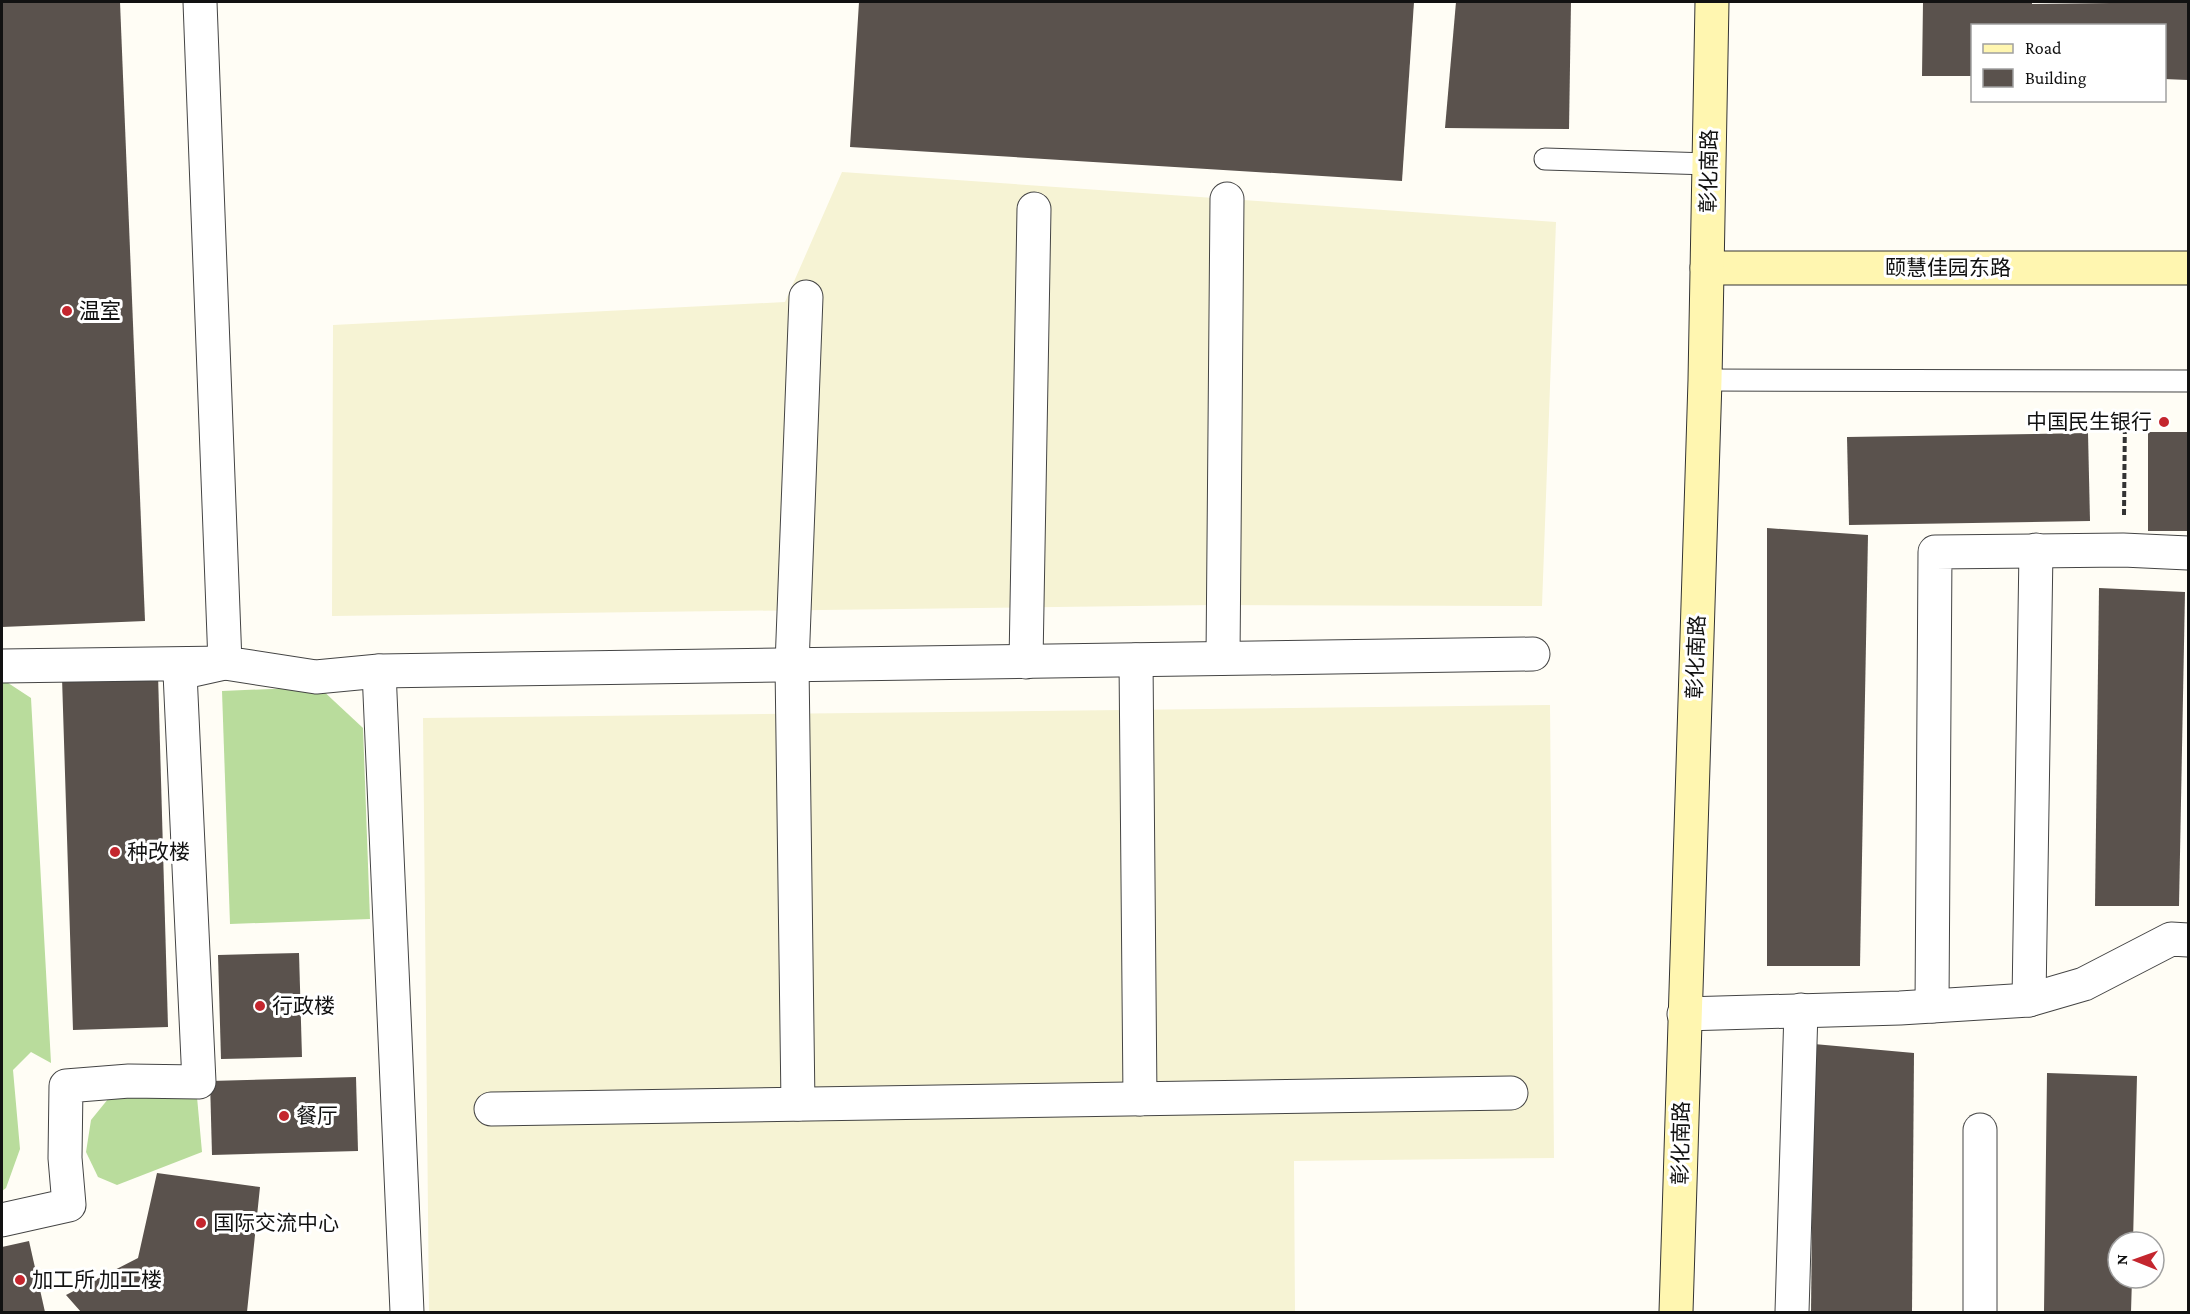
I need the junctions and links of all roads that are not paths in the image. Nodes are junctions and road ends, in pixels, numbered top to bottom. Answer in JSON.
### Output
{"nodes":[{"id":1,"x":200,"y":2,"type":"edge"},
{"id":2,"x":1712,"y":2,"type":"edge"},
{"id":3,"x":1545,"y":159,"type":"dead end"},
{"id":4,"x":1709,"y":164,"type":"junction"},
{"id":5,"x":1227,"y":199,"type":"dead end"},
{"id":6,"x":1034,"y":208,"type":"dead end"},
{"id":7,"x":1707,"y":268,"type":"junction"},
{"id":8,"x":2188,"y":268,"type":"edge"},
{"id":9,"x":806,"y":297,"type":"dead end"},
{"id":10,"x":1704,"y":380,"type":"junction"},
{"id":11,"x":2188,"y":381,"type":"edge"},
{"id":12,"x":2036,"y":550,"type":"junction"},
{"id":13,"x":2188,"y":553,"type":"edge"},
{"id":14,"x":1533,"y":654,"type":"dead end"},
{"id":15,"x":1223,"y":658,"type":"junction"},
{"id":16,"x":1137,"y":660,"type":"junction"},
{"id":17,"x":1026,"y":662,"type":"junction"},
{"id":18,"x":225,"y":663,"type":"junction"},
{"id":19,"x":792,"y":665,"type":"junction"},
{"id":20,"x":2,"y":666,"type":"edge"},
{"id":21,"x":379,"y":671,"type":"junction"},
{"id":22,"x":2188,"y":940,"type":"edge"},
{"id":23,"x":2029,"y":1000,"type":"junction"},
{"id":24,"x":1932,"y":1006,"type":"junction"},
{"id":25,"x":1801,"y":1010,"type":"junction"},
{"id":26,"x":1684,"y":1014,"type":"junction"},
{"id":27,"x":1511,"y":1093,"type":"dead end"},
{"id":28,"x":1140,"y":1099,"type":"junction"},
{"id":29,"x":798,"y":1104,"type":"junction"},
{"id":30,"x":491,"y":1109,"type":"dead end"},
{"id":31,"x":1980,"y":1131,"type":"dead end"},
{"id":32,"x":2,"y":1220,"type":"edge"},
{"id":33,"x":407,"y":1312,"type":"edge"},
{"id":34,"x":1676,"y":1312,"type":"edge"},
{"id":35,"x":1792,"y":1312,"type":"edge"},
{"id":36,"x":1980,"y":1312,"type":"edge"}],
"edges":[{"from":1,"to":18,"type":"street"},
{"from":2,"to":4,"type":"street","name":"彰化南路"},
{"from":3,"to":4,"type":"lane"},
{"from":4,"to":7,"type":"street","name":"彰化南路"},
{"from":5,"to":15,"type":"street"},
{"from":6,"to":17,"type":"street"},
{"from":7,"to":8,"type":"street","name":"颐慧佳园东路"},
{"from":7,"to":10,"type":"street","name":"彰化南路"},
{"from":9,"to":19,"type":"street"},
{"from":10,"to":11,"type":"lane"},
{"from":10,"to":26,"type":"street","name":"彰化南路"},
{"from":12,"to":13,"type":"street"},
{"from":12,"to":23,"type":"street"},
{"from":12,"to":24,"type":"street"},
{"from":14,"to":15,"type":"street"},
{"from":15,"to":16,"type":"street"},
{"from":16,"to":17,"type":"street"},
{"from":16,"to":28,"type":"street"},
{"from":17,"to":19,"type":"street"},
{"from":18,"to":20,"type":"street"},
{"from":18,"to":21,"type":"street"},
{"from":18,"to":32,"type":"street"},
{"from":19,"to":21,"type":"street"},
{"from":19,"to":29,"type":"street"},
{"from":21,"to":33,"type":"street"},
{"from":22,"to":23,"type":"street"},
{"from":23,"to":24,"type":"street"},
{"from":24,"to":25,"type":"street"},
{"from":25,"to":26,"type":"street"},
{"from":25,"to":35,"type":"street"},
{"from":26,"to":34,"type":"street","name":"彰化南路"},
{"from":27,"to":28,"type":"street"},
{"from":28,"to":29,"type":"street"},
{"from":29,"to":30,"type":"street"},
{"from":31,"to":36,"type":"street"}]}
